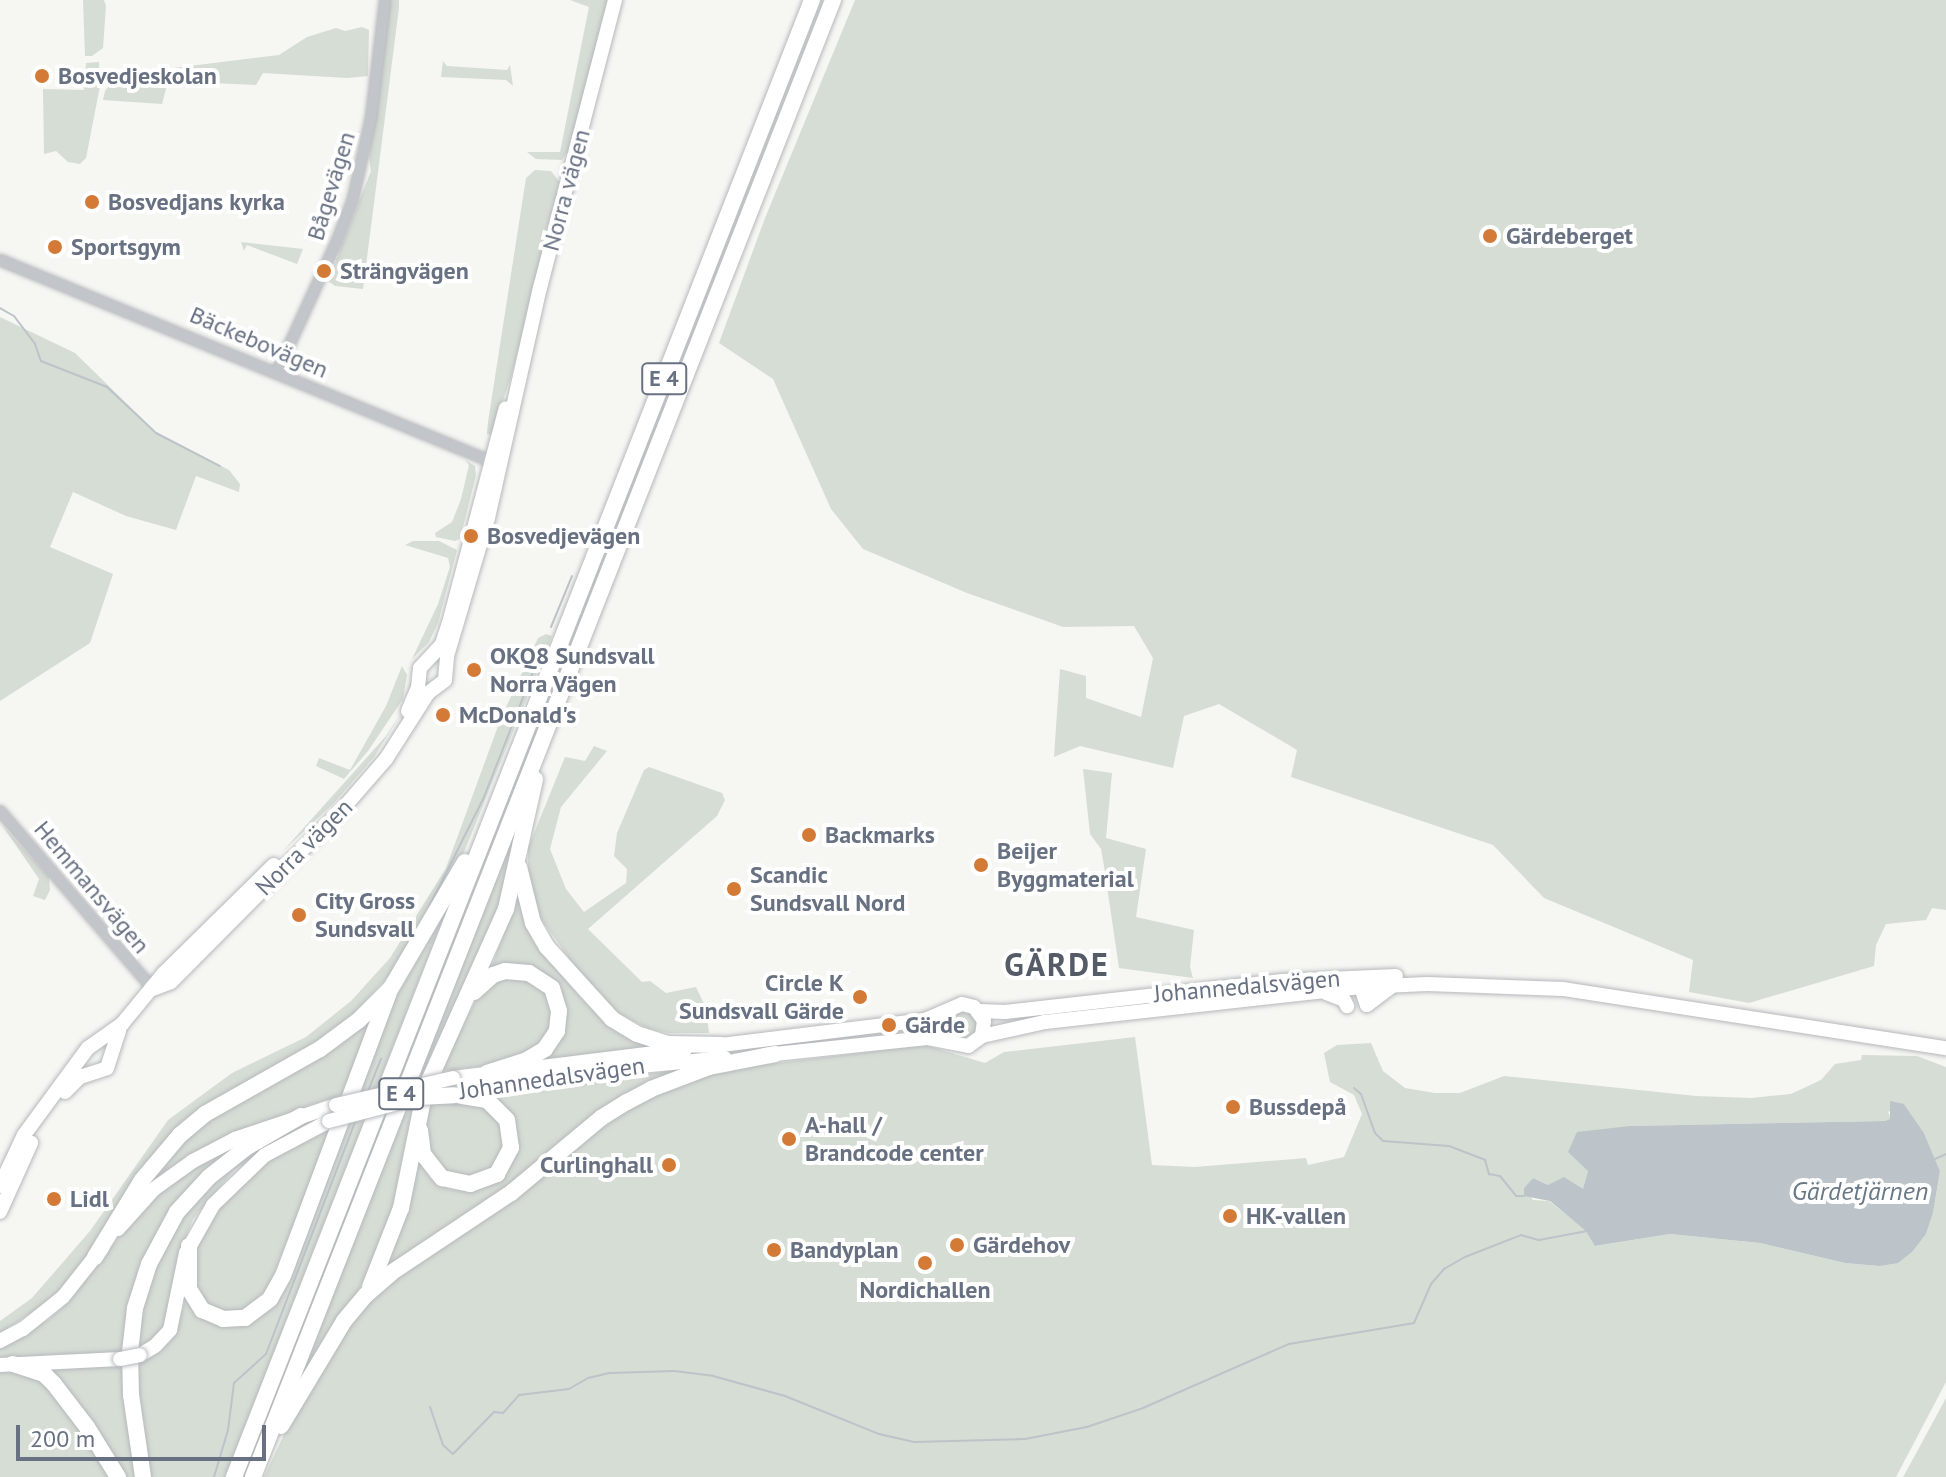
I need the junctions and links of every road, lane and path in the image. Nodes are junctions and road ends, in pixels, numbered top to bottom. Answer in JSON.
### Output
{"nodes":[{"id":1,"x":385,"y":0,"type":"edge"},
{"id":2,"x":615,"y":0,"type":"edge"},
{"id":3,"x":812,"y":0,"type":"edge"},
{"id":4,"x":833,"y":0,"type":"edge"},
{"id":5,"x":0,"y":260,"type":"edge"},
{"id":6,"x":277,"y":372,"type":"junction"},
{"id":7,"x":495,"y":463,"type":"junction"},
{"id":8,"x":430,"y":660,"type":"junction"},
{"id":9,"x":445,"y":667,"type":"junction"},
{"id":10,"x":419,"y":678,"type":"junction"},
{"id":11,"x":435,"y":687,"type":"junction"},
{"id":12,"x":552,"y":712,"type":"junction"},
{"id":13,"x":0,"y":811,"type":"edge"},
{"id":14,"x":483,"y":839,"type":"junction"},
{"id":15,"x":518,"y":857,"type":"junction"},
{"id":16,"x":1340,"y":977,"type":"junction"},
{"id":17,"x":1395,"y":985,"type":"junction"},
{"id":18,"x":1514,"y":986,"type":"junction"},
{"id":19,"x":1361,"y":987,"type":"junction"},
{"id":20,"x":391,"y":988,"type":"junction"},
{"id":21,"x":153,"y":989,"type":"junction"},
{"id":22,"x":1317,"y":992,"type":"junction"},
{"id":23,"x":463,"y":1005,"type":"junction"},
{"id":24,"x":1347,"y":1006,"type":"dead end"},
{"id":25,"x":979,"y":1011,"type":"junction"},
{"id":26,"x":947,"y":1012,"type":"junction"},
{"id":27,"x":122,"y":1024,"type":"junction"},
{"id":28,"x":982,"y":1036,"type":"junction"},
{"id":29,"x":948,"y":1040,"type":"junction"},
{"id":30,"x":722,"y":1045,"type":"junction"},
{"id":31,"x":90,"y":1048,"type":"junction"},
{"id":32,"x":1946,"y":1048,"type":"edge"},
{"id":33,"x":775,"y":1054,"type":"junction"},
{"id":34,"x":110,"y":1055,"type":"junction"},
{"id":35,"x":93,"y":1072,"type":"junction"},
{"id":36,"x":487,"y":1073,"type":"junction"},
{"id":37,"x":451,"y":1088,"type":"junction"},
{"id":38,"x":419,"y":1105,"type":"junction"},
{"id":39,"x":301,"y":1116,"type":"junction"},
{"id":40,"x":0,"y":1186,"type":"edge"},
{"id":41,"x":0,"y":1212,"type":"edge"},
{"id":42,"x":189,"y":1246,"type":"junction"},
{"id":43,"x":95,"y":1257,"type":"junction"},
{"id":44,"x":366,"y":1295,"type":"junction"},
{"id":45,"x":0,"y":1341,"type":"edge"},
{"id":46,"x":7,"y":1365,"type":"edge"},
{"id":47,"x":118,"y":1477,"type":"edge"},
{"id":48,"x":143,"y":1477,"type":"edge"},
{"id":49,"x":234,"y":1477,"type":"edge"},
{"id":50,"x":253,"y":1477,"type":"edge"}],
"edges":[{"from":1,"to":6,"type":"street","name":"Bågevägen"},
{"from":2,"to":7,"type":"main road","name":"Norra vägen"},
{"from":3,"to":14,"type":"highway","number":"E 4"},
{"from":4,"to":12,"type":"highway","number":"E 4"},
{"from":5,"to":6,"type":"street","name":"Bäckebovägen"},
{"from":6,"to":7,"type":"street","name":"Bäckebovägen"},
{"from":7,"to":8,"type":"main road","name":"Norra vägen"},
{"from":7,"to":9,"type":"main road","name":"Norra vägen"},
{"from":8,"to":9,"type":"main road"},
{"from":8,"to":10,"type":"main road"},
{"from":9,"to":11,"type":"main road"},
{"from":10,"to":11,"type":"main road"},
{"from":10,"to":21,"type":"main road","name":"Norra vägen"},
{"from":11,"to":21,"type":"main road","name":"Norra vägen"},
{"from":12,"to":15,"type":"highway","number":"E 4"},
{"from":12,"to":50,"type":"highway","number":"E 4"},
{"from":13,"to":21,"type":"street","name":"Hemmansvägen"},
{"from":14,"to":20,"type":"highway","number":"E 4"},
{"from":14,"to":49,"type":"highway","number":"E 4"},
{"from":15,"to":23,"type":"highway","number":"E 4"},
{"from":15,"to":30,"type":"highway","number":"E 4"},
{"from":16,"to":18,"type":"main road","name":"Johannedalsvägen"},
{"from":16,"to":19,"type":"main road"},
{"from":16,"to":25,"type":"main road","name":"Johannedalsvägen"},
{"from":17,"to":18,"type":"main road","name":"Johannedalsvägen"},
{"from":17,"to":19,"type":"main road","name":"Johannedalsvägen"},
{"from":17,"to":19,"type":"main road"},
{"from":18,"to":32,"type":"main road","name":"Johannedalsvägen"},
{"from":19,"to":22,"type":"main road","name":"Johannedalsvägen"},
{"from":20,"to":42,"type":"highway","number":"E 4"},
{"from":20,"to":43,"type":"highway"},
{"from":21,"to":27,"type":"main road","name":"Norra vägen"},
{"from":22,"to":24,"type":"main road"},
{"from":22,"to":28,"type":"main road","name":"Johannedalsvägen"},
{"from":23,"to":36,"type":"highway","number":"E 4"},
{"from":23,"to":38,"type":"highway","number":"E 4"},
{"from":25,"to":26,"type":"main road"},
{"from":25,"to":28,"type":"main road"},
{"from":26,"to":29,"type":"main road"},
{"from":26,"to":30,"type":"main road","name":"Johannedalsvägen"},
{"from":27,"to":31,"type":"main road","name":"Norra vägen"},
{"from":27,"to":34,"type":"main road","name":"Norra vägen"},
{"from":28,"to":29,"type":"main road"},
{"from":29,"to":33,"type":"main road","name":"Johannedalsvägen"},
{"from":30,"to":36,"type":"main road","name":"Johannedalsvägen"},
{"from":31,"to":34,"type":"main road"},
{"from":31,"to":35,"type":"main road"},
{"from":31,"to":40,"type":"main road","name":"Norra vägen"},
{"from":33,"to":37,"type":"main road","name":"Johannedalsvägen"},
{"from":33,"to":44,"type":"highway","number":"E 4"},
{"from":34,"to":35,"type":"main road"},
{"from":35,"to":41,"type":"main road"},
{"from":36,"to":37,"type":"main road","name":"Johannedalsvägen"},
{"from":37,"to":38,"type":"highway","number":"E 4","bridge":true},
{"from":37,"to":38,"type":"highway","number":"E 4"},
{"from":37,"to":39,"type":"main road","name":"Johannedalsvägen","bridge":true},
{"from":38,"to":42,"type":"main road","bridge":true},
{"from":38,"to":44,"type":"highway","number":"E 4"},
{"from":39,"to":43,"type":"main road","name":"Johannedalsvägen"},
{"from":39,"to":48,"type":"highway"},
{"from":42,"to":46,"type":"main road","bridge":true},
{"from":43,"to":45,"type":"main road","name":"Johannedalsvägen"},
{"from":44,"to":50,"type":"highway","number":"E 4"},
{"from":46,"to":47,"type":"highway"}]}
